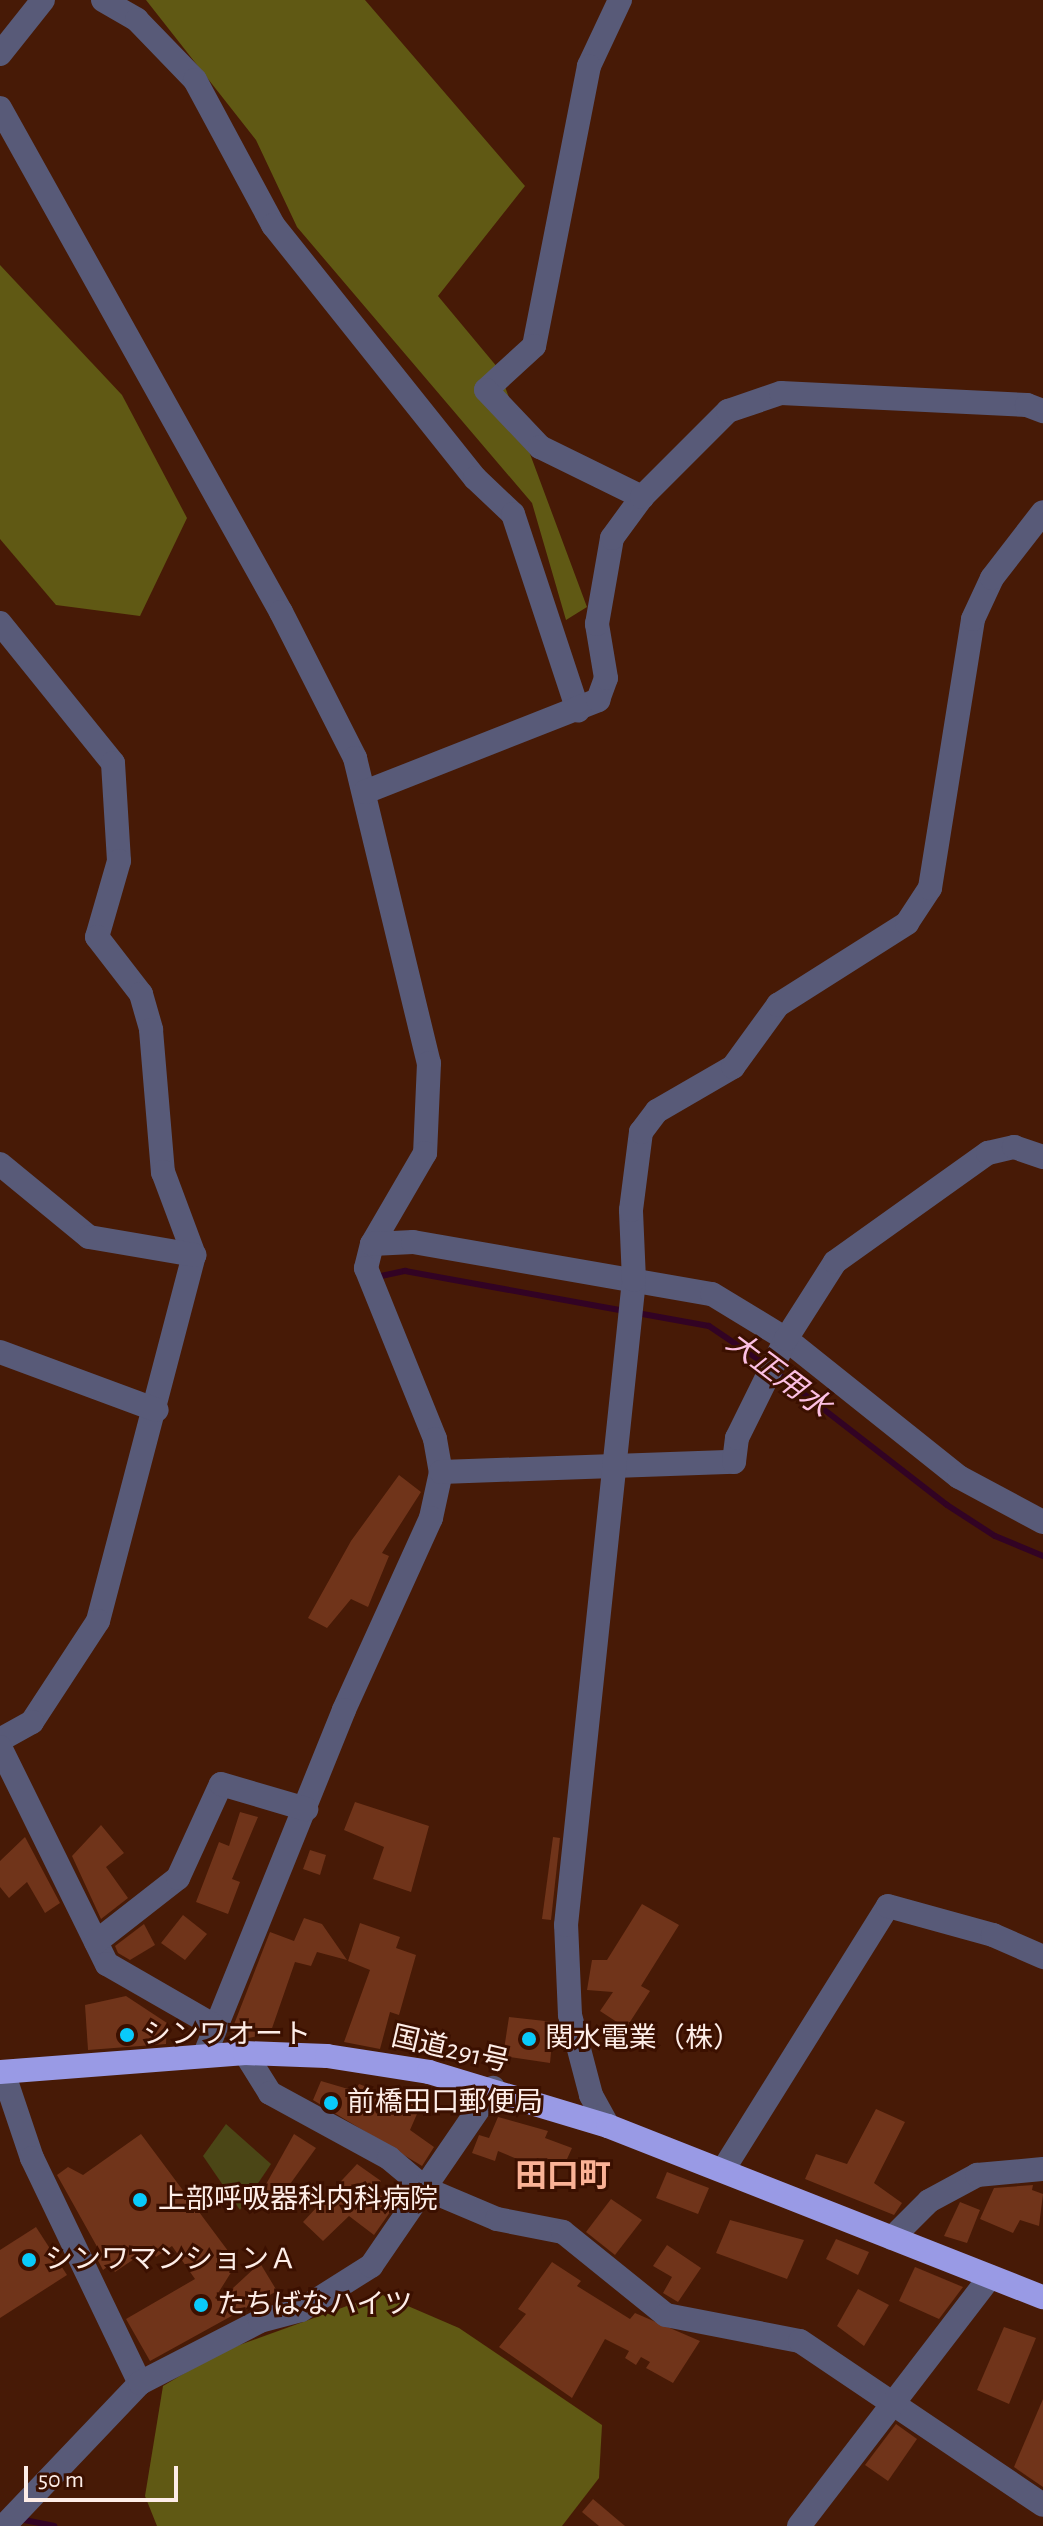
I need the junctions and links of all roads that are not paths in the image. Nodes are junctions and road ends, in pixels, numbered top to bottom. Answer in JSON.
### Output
{"nodes":[{"id":1,"x":43,"y":0,"type":"edge"},
{"id":2,"x":103,"y":0,"type":"edge"},
{"id":3,"x":620,"y":0,"type":"edge"},
{"id":4,"x":0,"y":54,"type":"edge"},
{"id":5,"x":0,"y":109,"type":"edge"},
{"id":6,"x":1043,"y":411,"type":"edge"},
{"id":7,"x":642,"y":497,"type":"junction"},
{"id":8,"x":1043,"y":512,"type":"edge"},
{"id":9,"x":0,"y":623,"type":"edge"},
{"id":10,"x":578,"y":711,"type":"junction"},
{"id":11,"x":365,"y":792,"type":"junction"},
{"id":12,"x":1043,"y":1157,"type":"edge"},
{"id":13,"x":0,"y":1164,"type":"edge"},
{"id":14,"x":372,"y":1244,"type":"junction"},
{"id":15,"x":194,"y":1255,"type":"junction"},
{"id":16,"x":632,"y":1286,"type":"junction"},
{"id":17,"x":0,"y":1352,"type":"edge"},
{"id":18,"x":777,"y":1357,"type":"junction"},
{"id":19,"x":157,"y":1410,"type":"junction"},
{"id":20,"x":611,"y":1465,"type":"junction"},
{"id":21,"x":441,"y":1472,"type":"junction"},
{"id":22,"x":1043,"y":1522,"type":"edge"},
{"id":23,"x":0,"y":1740,"type":"edge"},
{"id":24,"x":0,"y":1747,"type":"edge"},
{"id":25,"x":306,"y":1809,"type":"junction"},
{"id":26,"x":96,"y":1942,"type":"junction"},
{"id":27,"x":1043,"y":1957,"type":"edge"},
{"id":28,"x":215,"y":2026,"type":"junction"},
{"id":29,"x":245,"y":2053,"type":"junction"},
{"id":30,"x":205,"y":2054,"type":"junction"},
{"id":31,"x":1,"y":2074,"type":"edge"},
{"id":32,"x":493,"y":2088,"type":"junction"},
{"id":33,"x":608,"y":2126,"type":"junction"},
{"id":34,"x":1043,"y":2169,"type":"edge"},
{"id":35,"x":723,"y":2170,"type":"junction"},
{"id":36,"x":426,"y":2189,"type":"junction"},
{"id":37,"x":892,"y":2238,"type":"junction"},
{"id":38,"x":990,"y":2277,"type":"junction"},
{"id":39,"x":1043,"y":2297,"type":"edge"},
{"id":40,"x":140,"y":2383,"type":"junction"},
{"id":41,"x":891,"y":2406,"type":"junction"},
{"id":42,"x":1043,"y":2505,"type":"edge"},
{"id":43,"x":4,"y":2526,"type":"edge"},
{"id":44,"x":799,"y":2526,"type":"edge"}],
"edges":[{"from":1,"to":4,"type":"street"},
{"from":2,"to":10,"type":"street"},
{"from":3,"to":7,"type":"street"},
{"from":5,"to":11,"type":"street"},
{"from":6,"to":7,"type":"street"},
{"from":7,"to":10,"type":"street"},
{"from":8,"to":16,"type":"street"},
{"from":9,"to":15,"type":"street"},
{"from":10,"to":11,"type":"street"},
{"from":11,"to":14,"type":"street"},
{"from":12,"to":18,"type":"street"},
{"from":13,"to":15,"type":"street"},
{"from":14,"to":16,"type":"street"},
{"from":14,"to":21,"type":"street"},
{"from":15,"to":19,"type":"street"},
{"from":16,"to":18,"type":"street"},
{"from":16,"to":20,"type":"street"},
{"from":17,"to":19,"type":"street"},
{"from":18,"to":20,"type":"street"},
{"from":18,"to":22,"type":"street"},
{"from":19,"to":23,"type":"street"},
{"from":20,"to":21,"type":"street"},
{"from":20,"to":33,"type":"street"},
{"from":21,"to":25,"type":"street"},
{"from":24,"to":26,"type":"street"},
{"from":25,"to":26,"type":"street"},
{"from":25,"to":28,"type":"street"},
{"from":26,"to":28,"type":"street"},
{"from":27,"to":35,"type":"street"},
{"from":28,"to":30,"type":"street"},
{"from":29,"to":30,"type":"highway","name":"国道291号"},
{"from":29,"to":32,"type":"highway","name":"国道291号"},
{"from":29,"to":36,"type":"street"},
{"from":30,"to":31,"type":"highway","name":"国道291号"},
{"from":31,"to":40,"type":"street"},
{"from":32,"to":33,"type":"highway","name":"国道291号"},
{"from":32,"to":36,"type":"street"},
{"from":33,"to":35,"type":"highway","name":"国道291号"},
{"from":34,"to":37,"type":"street"},
{"from":35,"to":37,"type":"highway","name":"国道291号"},
{"from":36,"to":40,"type":"street"},
{"from":36,"to":41,"type":"street"},
{"from":37,"to":38,"type":"highway","name":"国道291号"},
{"from":38,"to":39,"type":"highway","name":"国道291号"},
{"from":38,"to":41,"type":"street"},
{"from":40,"to":43,"type":"street"},
{"from":41,"to":42,"type":"street"},
{"from":41,"to":44,"type":"street"}]}
